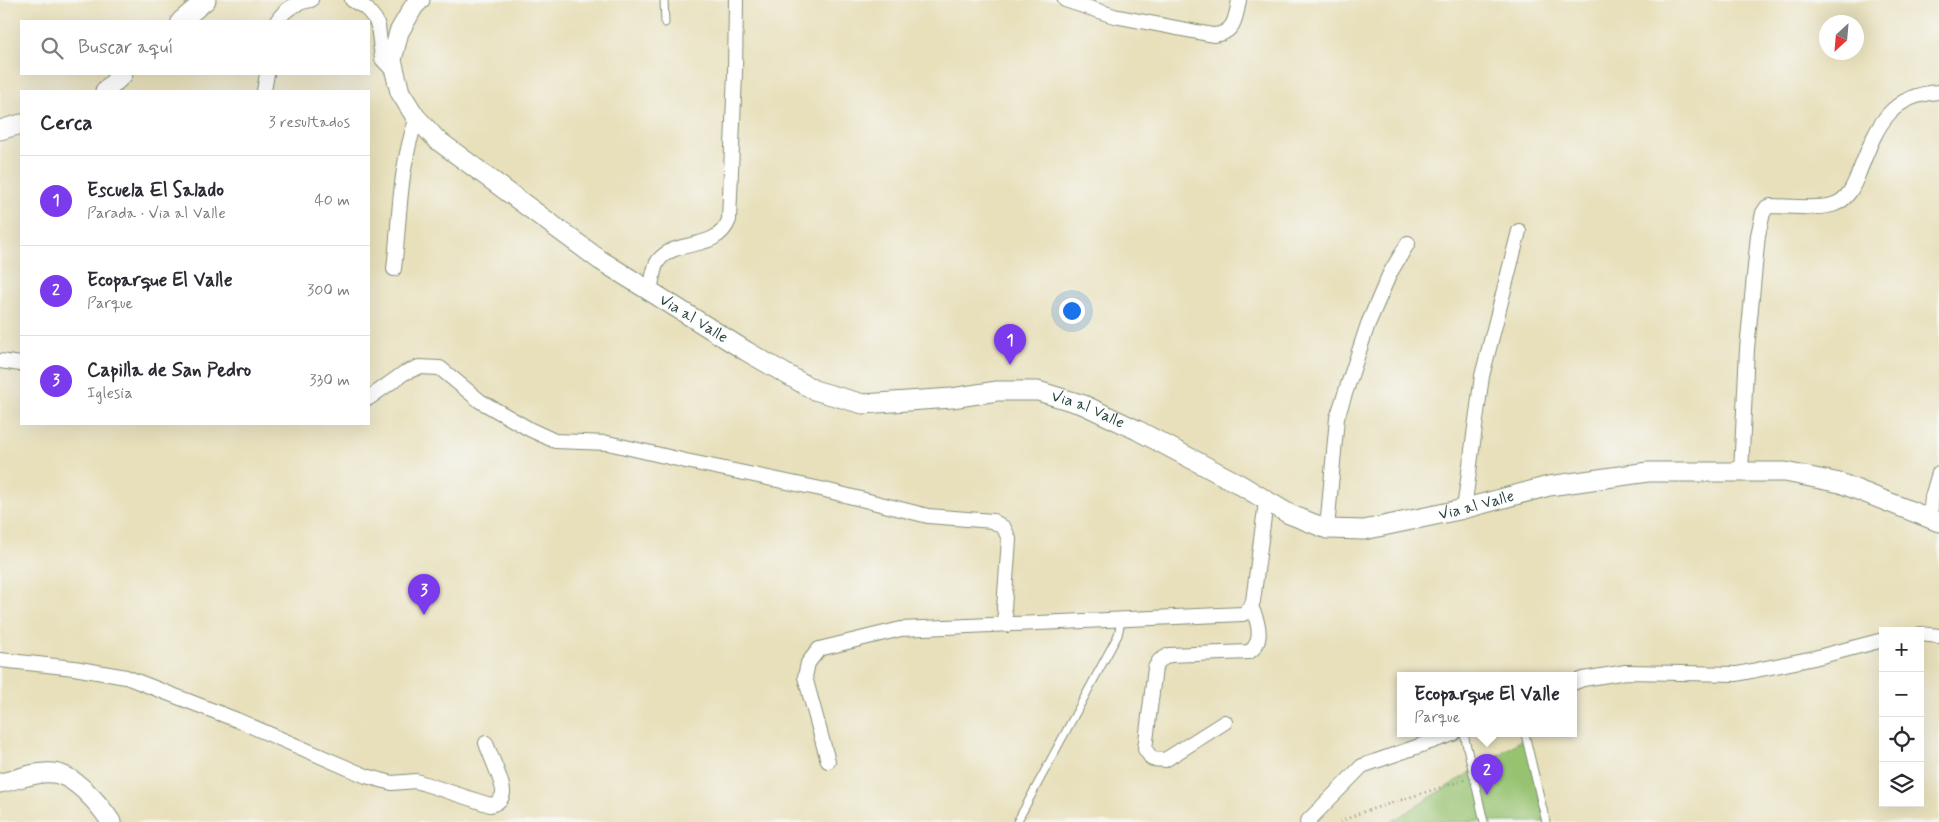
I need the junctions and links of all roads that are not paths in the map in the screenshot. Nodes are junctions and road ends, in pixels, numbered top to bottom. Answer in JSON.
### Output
{"nodes":[{"id":1,"x":206,"y":0,"type":"edge"},
{"id":2,"x":311,"y":0,"type":"edge"},
{"id":3,"x":352,"y":0,"type":"edge"},
{"id":4,"x":420,"y":0,"type":"edge"},
{"id":5,"x":664,"y":0,"type":"edge"},
{"id":6,"x":736,"y":0,"type":"edge"},
{"id":7,"x":1065,"y":0,"type":"edge"},
{"id":8,"x":1239,"y":0,"type":"edge"},
{"id":9,"x":182,"y":20,"type":"edge"},
{"id":10,"x":278,"y":20,"type":"edge"},
{"id":11,"x":665,"y":23,"type":"dead end"},
{"id":12,"x":395,"y":73,"type":"junction"},
{"id":13,"x":123,"y":75,"type":"edge"},
{"id":14,"x":267,"y":75,"type":"edge"},
{"id":15,"x":105,"y":90,"type":"edge"},
{"id":16,"x":264,"y":90,"type":"edge"},
{"id":17,"x":1939,"y":92,"type":"edge"},
{"id":18,"x":417,"y":118,"type":"junction"},
{"id":19,"x":20,"y":124,"type":"edge"},
{"id":20,"x":0,"y":130,"type":"edge"},
{"id":21,"x":1519,"y":231,"type":"dead end"},
{"id":22,"x":1408,"y":244,"type":"dead end"},
{"id":23,"x":394,"y":268,"type":"dead end"},
{"id":24,"x":650,"y":291,"type":"junction"},
{"id":25,"x":0,"y":361,"type":"edge"},
{"id":26,"x":20,"y":364,"type":"edge"},
{"id":27,"x":370,"y":397,"type":"edge"},
{"id":28,"x":1741,"y":472,"type":"junction"},
{"id":29,"x":1939,"y":473,"type":"edge"},
{"id":30,"x":1269,"y":503,"type":"junction"},
{"id":31,"x":1464,"y":509,"type":"junction"},
{"id":32,"x":1935,"y":520,"type":"edge"},
{"id":33,"x":1327,"y":529,"type":"junction"},
{"id":34,"x":1251,"y":607,"type":"junction"},
{"id":35,"x":1121,"y":621,"type":"junction"},
{"id":36,"x":1007,"y":625,"type":"junction"},
{"id":37,"x":1924,"y":634,"type":"edge"},
{"id":38,"x":1939,"y":636,"type":"edge"},
{"id":39,"x":1879,"y":641,"type":"edge"},
{"id":40,"x":0,"y":660,"type":"edge"},
{"id":41,"x":1577,"y":682,"type":"edge"},
{"id":42,"x":1225,"y":722,"type":"dead end"},
{"id":43,"x":1445,"y":737,"type":"edge"},
{"id":44,"x":1465,"y":737,"type":"edge"},
{"id":45,"x":1526,"y":737,"type":"edge"},
{"id":46,"x":486,"y":743,"type":"dead end"},
{"id":47,"x":828,"y":761,"type":"dead end"},
{"id":48,"x":0,"y":784,"type":"edge"},
{"id":49,"x":111,"y":822,"type":"edge"},
{"id":50,"x":1017,"y":822,"type":"edge"},
{"id":51,"x":1308,"y":822,"type":"edge"},
{"id":52,"x":1484,"y":822,"type":"edge"},
{"id":53,"x":1546,"y":822,"type":"edge"}],
"edges":[{"from":1,"to":9,"type":"main road"},
{"from":2,"to":10,"type":"street"},
{"from":3,"to":12,"type":"street"},
{"from":4,"to":12,"type":"main road","name":"Via al Valle"},
{"from":5,"to":11,"type":"lane"},
{"from":6,"to":24,"type":"street"},
{"from":7,"to":8,"type":"street"},
{"from":12,"to":18,"type":"main road","name":"Via al Valle"},
{"from":13,"to":15,"type":"main road"},
{"from":14,"to":16,"type":"street"},
{"from":17,"to":28,"type":"street"},
{"from":18,"to":23,"type":"street"},
{"from":18,"to":24,"type":"main road","name":"Via al Valle"},
{"from":19,"to":20,"type":"main road"},
{"from":21,"to":31,"type":"street"},
{"from":22,"to":33,"type":"street"},
{"from":24,"to":30,"type":"main road","name":"Via al Valle"},
{"from":25,"to":26,"type":"street"},
{"from":27,"to":36,"type":"street"},
{"from":28,"to":31,"type":"main road","name":"Via al Valle"},
{"from":28,"to":32,"type":"main road","name":"Via al Valle"},
{"from":29,"to":32,"type":"street"},
{"from":30,"to":33,"type":"main road","name":"Via al Valle"},
{"from":30,"to":34,"type":"street"},
{"from":31,"to":33,"type":"main road","name":"Via al Valle"},
{"from":34,"to":35,"type":"street"},
{"from":34,"to":42,"type":"street"},
{"from":35,"to":36,"type":"street"},
{"from":35,"to":50,"type":"lane"},
{"from":36,"to":47,"type":"street"},
{"from":37,"to":38,"type":"street"},
{"from":39,"to":41,"type":"street"},
{"from":40,"to":46,"type":"street"},
{"from":43,"to":51,"type":"street"},
{"from":44,"to":52,"type":"lane"},
{"from":45,"to":53,"type":"lane"},
{"from":48,"to":49,"type":"main road"}]}
